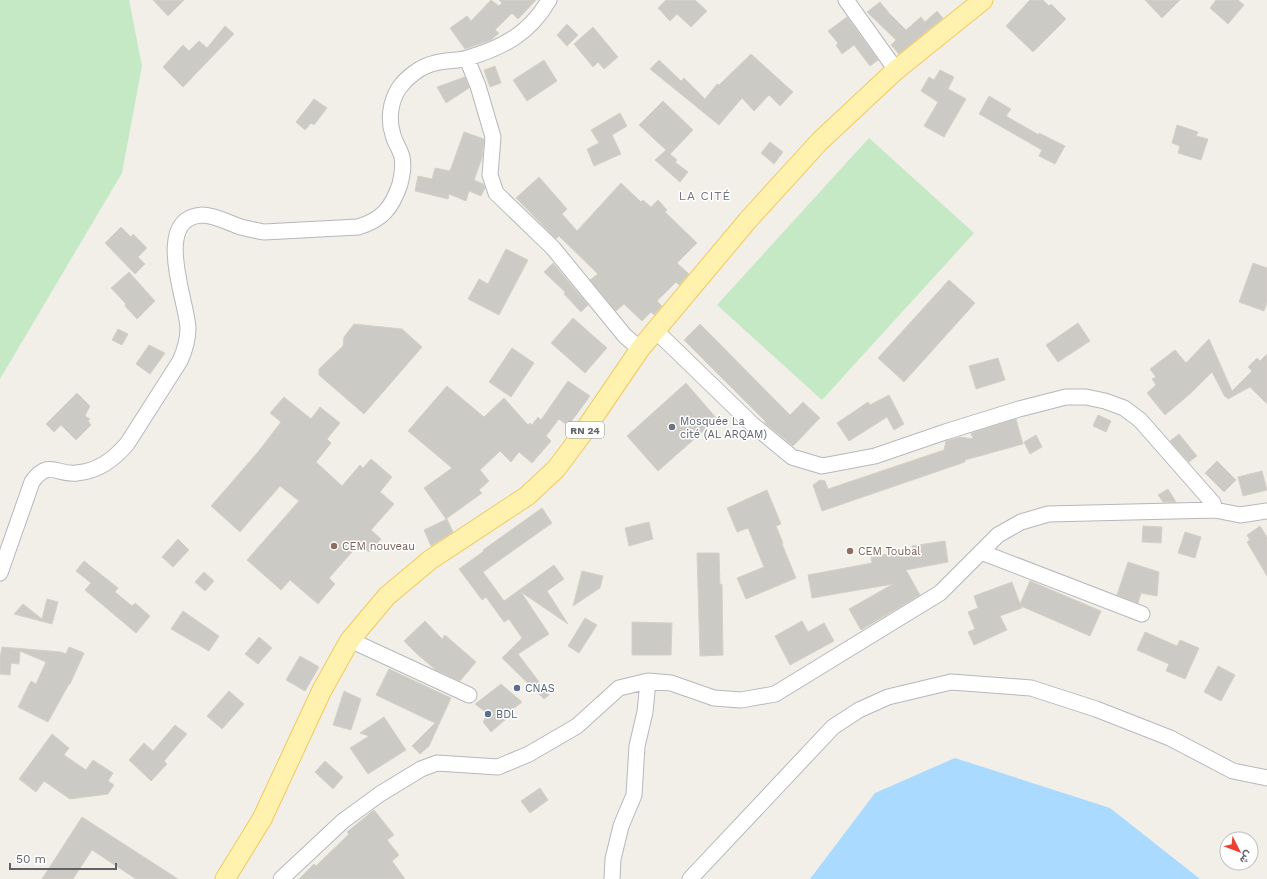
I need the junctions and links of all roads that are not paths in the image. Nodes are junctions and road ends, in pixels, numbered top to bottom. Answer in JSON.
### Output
{"nodes":[{"id":1,"x":549,"y":0,"type":"edge"},
{"id":2,"x":846,"y":0,"type":"edge"},
{"id":3,"x":983,"y":0,"type":"edge"},
{"id":4,"x":467,"y":58,"type":"junction"},
{"id":5,"x":896,"y":70,"type":"junction"},
{"id":6,"x":656,"y":331,"type":"junction"},
{"id":7,"x":640,"y":349,"type":"junction"},
{"id":8,"x":1215,"y":510,"type":"junction"},
{"id":9,"x":1267,"y":511,"type":"edge"},
{"id":10,"x":981,"y":552,"type":"junction"},
{"id":11,"x":0,"y":573,"type":"edge"},
{"id":12,"x":1142,"y":614,"type":"dead end"},
{"id":13,"x":350,"y":640,"type":"junction"},
{"id":14,"x":648,"y":681,"type":"junction"},
{"id":15,"x":469,"y":695,"type":"dead end"},
{"id":16,"x":1267,"y":778,"type":"edge"},
{"id":17,"x":225,"y":879,"type":"edge"},
{"id":18,"x":281,"y":879,"type":"edge"},
{"id":19,"x":612,"y":879,"type":"edge"},
{"id":20,"x":690,"y":879,"type":"edge"}],
"edges":[{"from":1,"to":4,"type":"street"},
{"from":2,"to":5,"type":"street"},
{"from":3,"to":5,"type":"main road","number":"RN 24"},
{"from":4,"to":7,"type":"street"},
{"from":4,"to":11,"type":"street"},
{"from":5,"to":6,"type":"main road","number":"RN 24"},
{"from":6,"to":7,"type":"main road","number":"RN 24"},
{"from":6,"to":8,"type":"street"},
{"from":7,"to":13,"type":"main road","number":"RN 24"},
{"from":8,"to":9,"type":"street"},
{"from":8,"to":10,"type":"street"},
{"from":10,"to":12,"type":"street"},
{"from":10,"to":14,"type":"street"},
{"from":13,"to":15,"type":"street"},
{"from":13,"to":17,"type":"main road","number":"RN 24"},
{"from":14,"to":18,"type":"street"},
{"from":14,"to":19,"type":"street"},
{"from":16,"to":20,"type":"street"}]}
